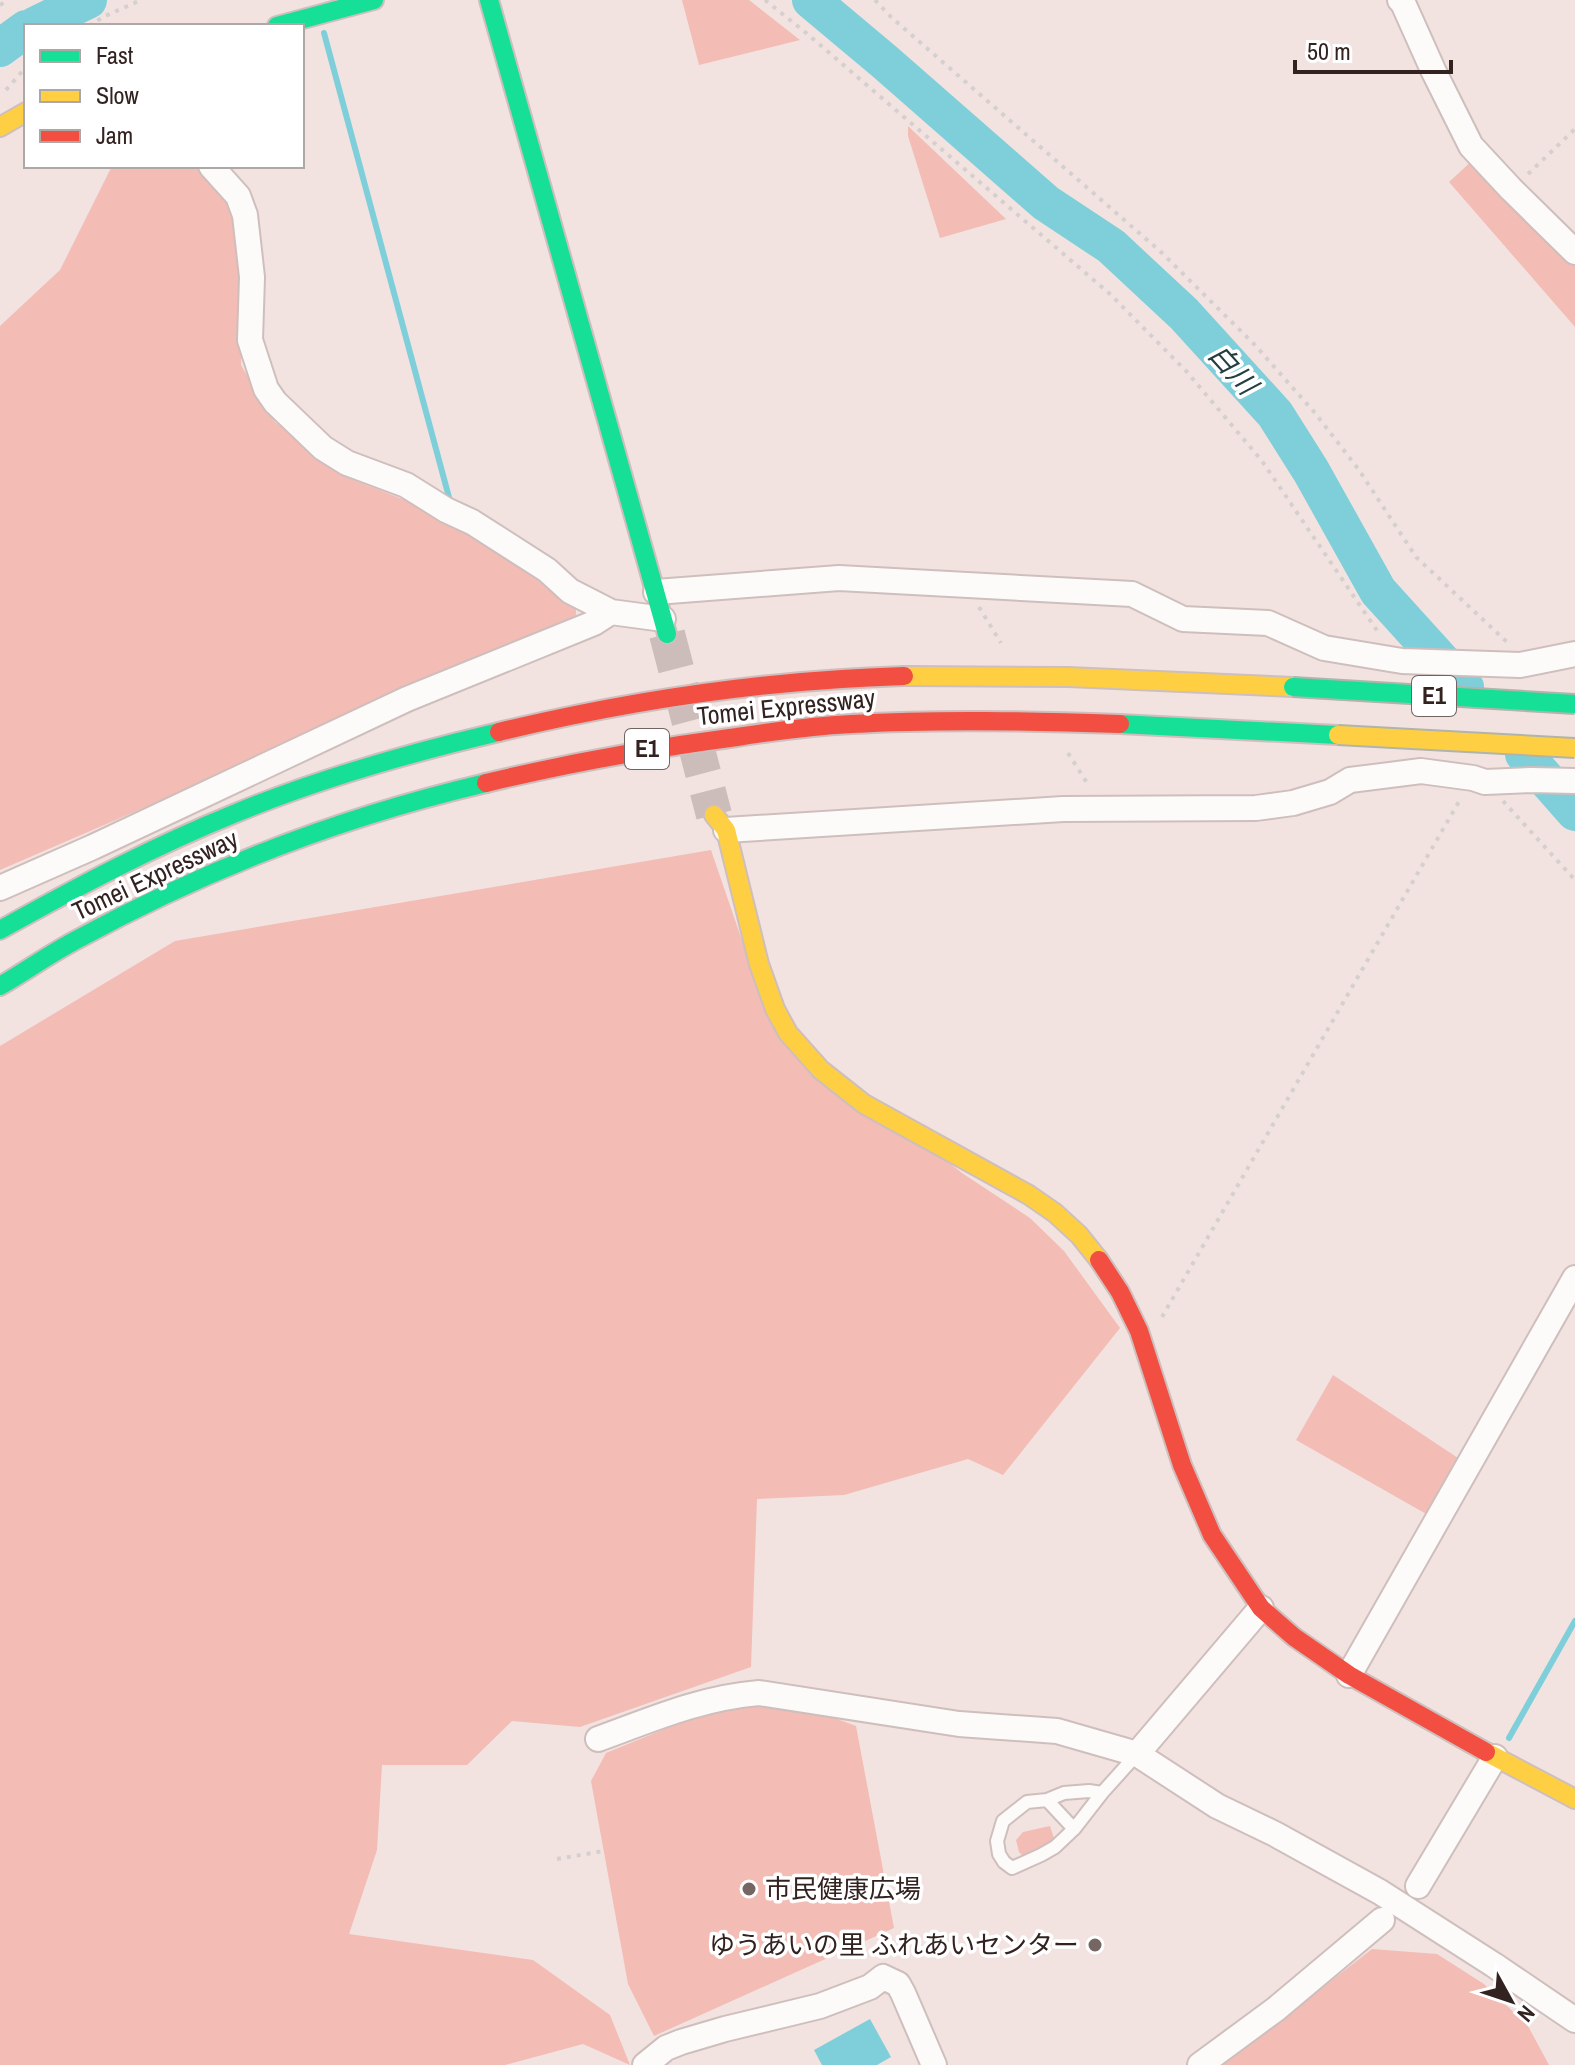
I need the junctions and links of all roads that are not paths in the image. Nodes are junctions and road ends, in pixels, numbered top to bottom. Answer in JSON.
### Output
{"nodes":[{"id":1,"x":374,"y":0,"type":"edge"},
{"id":2,"x":489,"y":0,"type":"edge"},
{"id":3,"x":1400,"y":0,"type":"edge"},
{"id":4,"x":284,"y":24,"type":"edge"},
{"id":5,"x":24,"y":113,"type":"edge"},
{"id":6,"x":0,"y":127,"type":"edge"},
{"id":7,"x":213,"y":168,"type":"edge"},
{"id":8,"x":1575,"y":252,"type":"edge"},
{"id":9,"x":656,"y":592,"type":"junction"},
{"id":10,"x":611,"y":612,"type":"junction"},
{"id":11,"x":665,"y":627,"type":"joint"},
{"id":12,"x":1575,"y":654,"type":"edge"},
{"id":13,"x":1520,"y":665,"type":"junction"},
{"id":14,"x":1575,"y":704,"type":"edge"},
{"id":15,"x":1575,"y":750,"type":"edge"},
{"id":16,"x":1575,"y":781,"type":"edge"},
{"id":17,"x":720,"y":822,"type":"joint"},
{"id":18,"x":0,"y":888,"type":"edge"},
{"id":19,"x":0,"y":930,"type":"edge"},
{"id":20,"x":0,"y":986,"type":"edge"},
{"id":21,"x":1575,"y":1278,"type":"edge"},
{"id":22,"x":1261,"y":1608,"type":"junction"},
{"id":23,"x":1349,"y":1675,"type":"junction"},
{"id":24,"x":598,"y":1739,"type":"dead end"},
{"id":25,"x":1137,"y":1754,"type":"junction"},
{"id":26,"x":1495,"y":1757,"type":"junction"},
{"id":27,"x":1102,"y":1793,"type":"junction"},
{"id":28,"x":1575,"y":1799,"type":"edge"},
{"id":29,"x":1047,"y":1800,"type":"junction"},
{"id":30,"x":1074,"y":1829,"type":"junction"},
{"id":31,"x":1418,"y":1886,"type":"dead end"},
{"id":32,"x":1382,"y":1920,"type":"dead end"},
{"id":33,"x":1575,"y":2020,"type":"edge"},
{"id":34,"x":645,"y":2065,"type":"edge"},
{"id":35,"x":934,"y":2065,"type":"edge"},
{"id":36,"x":1200,"y":2065,"type":"edge"}],
"edges":[{"from":1,"to":4,"type":"main road"},
{"from":2,"to":9,"type":"main road"},
{"from":3,"to":8,"type":"street"},
{"from":5,"to":6,"type":"main road"},
{"from":7,"to":10,"type":"street"},
{"from":9,"to":11,"type":"main road"},
{"from":9,"to":13,"type":"street"},
{"from":10,"to":11,"type":"street"},
{"from":10,"to":18,"type":"street"},
{"from":12,"to":13,"type":"street"},
{"from":13,"to":15,"type":"street"},
{"from":14,"to":19,"type":"main road","name":"Tomei Expressway","number":"E1","bridge":true},
{"from":15,"to":20,"type":"main road","name":"Tomei Expressway","number":"E1","bridge":true},
{"from":16,"to":17,"type":"street"},
{"from":17,"to":22,"type":"main road"},
{"from":21,"to":23,"type":"street"},
{"from":22,"to":23,"type":"main road"},
{"from":22,"to":25,"type":"street"},
{"from":23,"to":26,"type":"main road"},
{"from":24,"to":25,"type":"street"},
{"from":25,"to":27,"type":"lane"},
{"from":25,"to":33,"type":"street"},
{"from":26,"to":28,"type":"main road"},
{"from":26,"to":31,"type":"street"},
{"from":27,"to":29,"type":"lane"},
{"from":27,"to":30,"type":"lane"},
{"from":29,"to":30,"type":"lane"},
{"from":29,"to":30,"type":"lane"},
{"from":32,"to":36,"type":"street"},
{"from":34,"to":35,"type":"street"}]}
